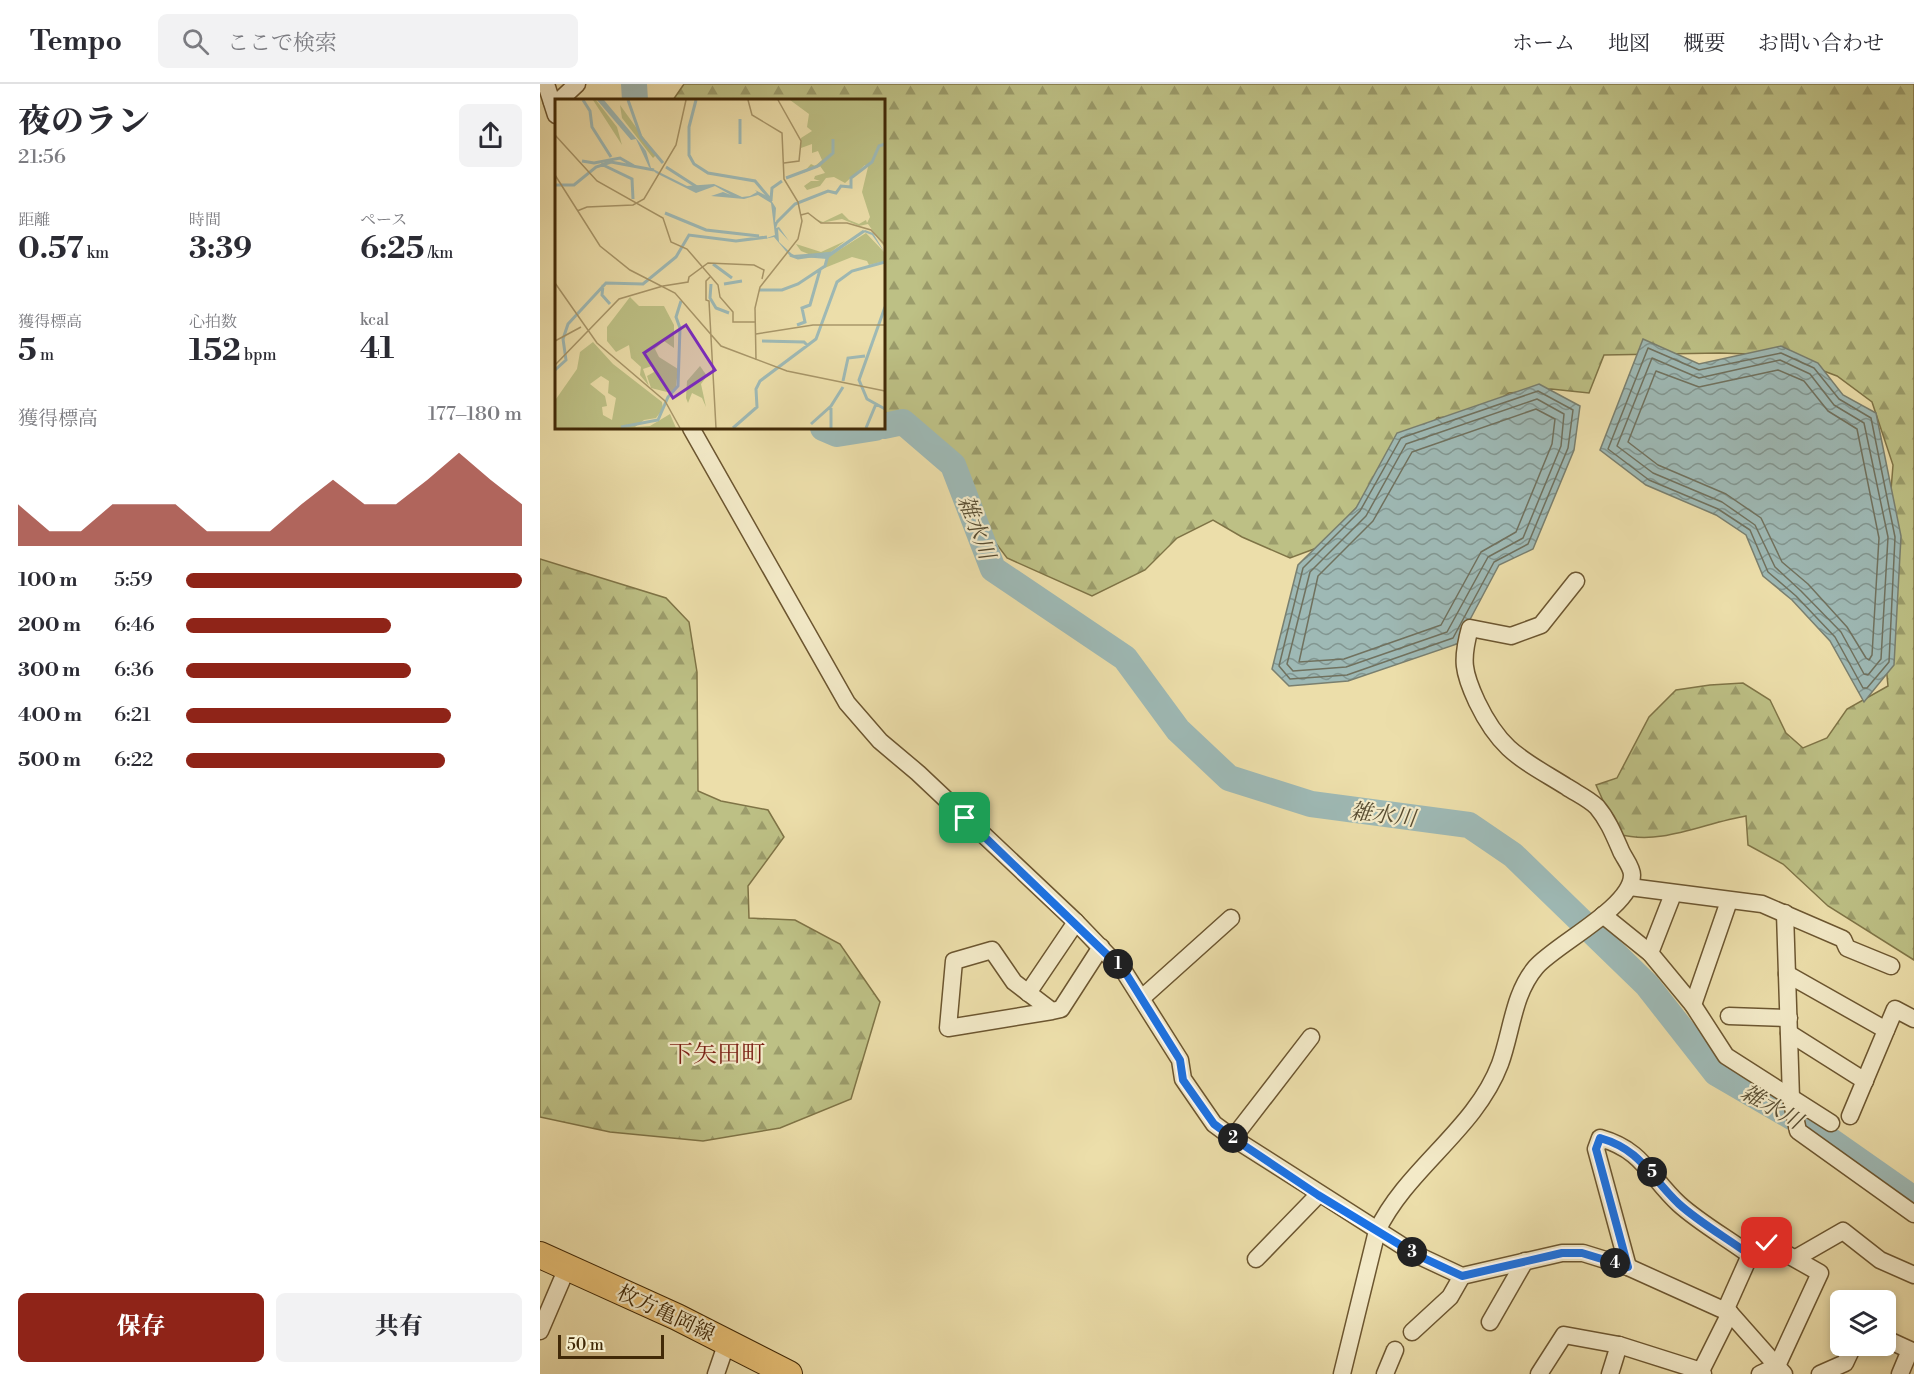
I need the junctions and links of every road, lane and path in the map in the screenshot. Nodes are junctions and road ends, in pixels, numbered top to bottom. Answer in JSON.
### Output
{"nodes":[{"id":1,"x":546,"y":84,"type":"edge"},
{"id":2,"x":577,"y":84,"type":"edge"},
{"id":3,"x":563,"y":99,"type":"edge"},
{"id":4,"x":554,"y":109,"type":"edge"},
{"id":5,"x":692,"y":429,"type":"edge"},
{"id":6,"x":1576,"y":581,"type":"dead end"},
{"id":7,"x":1630,"y":887,"type":"junction"},
{"id":8,"x":1673,"y":894,"type":"junction"},
{"id":9,"x":1729,"y":901,"type":"junction"},
{"id":10,"x":1785,"y":913,"type":"junction"},
{"id":11,"x":1603,"y":915,"type":"junction"},
{"id":12,"x":1232,"y":918,"type":"dead end"},
{"id":13,"x":1076,"y":922,"type":"junction"},
{"id":14,"x":1101,"y":947,"type":"junction"},
{"id":15,"x":1650,"y":953,"type":"junction"},
{"id":16,"x":1891,"y":966,"type":"dead end"},
{"id":17,"x":1787,"y":974,"type":"junction"},
{"id":18,"x":1028,"y":993,"type":"junction"},
{"id":19,"x":1143,"y":997,"type":"junction"},
{"id":20,"x":1693,"y":1005,"type":"junction"},
{"id":21,"x":1052,"y":1011,"type":"junction"},
{"id":22,"x":1729,"y":1016,"type":"dead end"},
{"id":23,"x":1914,"y":1019,"type":"edge"},
{"id":24,"x":1789,"y":1026,"type":"junction"},
{"id":25,"x":1886,"y":1030,"type":"junction"},
{"id":26,"x":1311,"y":1037,"type":"dead end"},
{"id":27,"x":1865,"y":1081,"type":"junction"},
{"id":28,"x":1791,"y":1098,"type":"junction"},
{"id":29,"x":1850,"y":1116,"type":"dead end"},
{"id":30,"x":1831,"y":1123,"type":"dead end"},
{"id":31,"x":1233,"y":1138,"type":"junction"},
{"id":32,"x":1318,"y":1195,"type":"junction"},
{"id":33,"x":1914,"y":1214,"type":"edge"},
{"id":34,"x":1377,"y":1231,"type":"junction"},
{"id":35,"x":540,"y":1255,"type":"edge"},
{"id":36,"x":1750,"y":1255,"type":"junction"},
{"id":37,"x":1796,"y":1258,"type":"junction"},
{"id":38,"x":1256,"y":1259,"type":"dead end"},
{"id":39,"x":1525,"y":1262,"type":"junction"},
{"id":40,"x":1628,"y":1267,"type":"junction"},
{"id":41,"x":567,"y":1268,"type":"junction"},
{"id":42,"x":1914,"y":1275,"type":"edge"},
{"id":43,"x":1462,"y":1276,"type":"junction"},
{"id":44,"x":1728,"y":1312,"type":"junction"},
{"id":45,"x":1490,"y":1322,"type":"dead end"},
{"id":46,"x":540,"y":1331,"type":"edge"},
{"id":47,"x":1412,"y":1332,"type":"dead end"},
{"id":48,"x":727,"y":1342,"type":"junction"},
{"id":49,"x":1896,"y":1344,"type":"edge"},
{"id":50,"x":1619,"y":1345,"type":"junction"},
{"id":51,"x":1395,"y":1350,"type":"dead end"},
{"id":52,"x":1848,"y":1356,"type":"edge"},
{"id":53,"x":1780,"y":1370,"type":"edge"},
{"id":54,"x":1702,"y":1373,"type":"edge"},
{"id":55,"x":716,"y":1374,"type":"edge"},
{"id":56,"x":789,"y":1374,"type":"edge"},
{"id":57,"x":1342,"y":1374,"type":"edge"},
{"id":58,"x":1385,"y":1374,"type":"edge"},
{"id":59,"x":1539,"y":1374,"type":"edge"},
{"id":60,"x":1610,"y":1374,"type":"edge"},
{"id":61,"x":1760,"y":1374,"type":"edge"},
{"id":62,"x":1820,"y":1374,"type":"edge"},
{"id":63,"x":1900,"y":1374,"type":"edge"}],
"edges":[{"from":1,"to":4,"type":"street"},
{"from":2,"to":3,"type":"street"},
{"from":5,"to":13,"type":"street"},
{"from":6,"to":7,"type":"street"},
{"from":7,"to":8,"type":"street"},
{"from":7,"to":11,"type":"street"},
{"from":8,"to":9,"type":"street"},
{"from":8,"to":15,"type":"street"},
{"from":9,"to":10,"type":"street"},
{"from":9,"to":20,"type":"street"},
{"from":10,"to":16,"type":"street"},
{"from":10,"to":17,"type":"street"},
{"from":11,"to":15,"type":"street"},
{"from":11,"to":34,"type":"street"},
{"from":12,"to":19,"type":"street"},
{"from":13,"to":14,"type":"street"},
{"from":13,"to":18,"type":"street"},
{"from":14,"to":19,"type":"street"},
{"from":14,"to":21,"type":"street"},
{"from":15,"to":20,"type":"street"},
{"from":17,"to":24,"type":"street"},
{"from":17,"to":25,"type":"street"},
{"from":18,"to":21,"type":"street"},
{"from":18,"to":21,"type":"street"},
{"from":19,"to":31,"type":"street"},
{"from":20,"to":28,"type":"street"},
{"from":22,"to":24,"type":"street"},
{"from":23,"to":25,"type":"street"},
{"from":24,"to":27,"type":"street"},
{"from":24,"to":28,"type":"street"},
{"from":25,"to":27,"type":"street"},
{"from":26,"to":31,"type":"street"},
{"from":27,"to":29,"type":"street"},
{"from":28,"to":30,"type":"street"},
{"from":28,"to":33,"type":"street"},
{"from":31,"to":32,"type":"street"},
{"from":32,"to":34,"type":"street"},
{"from":32,"to":38,"type":"street"},
{"from":34,"to":43,"type":"street"},
{"from":34,"to":57,"type":"street"},
{"from":35,"to":41,"type":"main road","name":"枚方亀岡線"},
{"from":36,"to":37,"type":"street"},
{"from":36,"to":40,"type":"street"},
{"from":36,"to":44,"type":"street"},
{"from":37,"to":42,"type":"street"},
{"from":37,"to":53,"type":"street"},
{"from":39,"to":40,"type":"street"},
{"from":39,"to":43,"type":"street"},
{"from":39,"to":45,"type":"street"},
{"from":40,"to":44,"type":"street"},
{"from":41,"to":46,"type":"street"},
{"from":41,"to":48,"type":"main road","name":"枚方亀岡線"},
{"from":43,"to":47,"type":"street"},
{"from":44,"to":53,"type":"street"},
{"from":44,"to":54,"type":"street"},
{"from":48,"to":55,"type":"street"},
{"from":48,"to":56,"type":"main road","name":"枚方亀岡線"},
{"from":49,"to":63,"type":"street"},
{"from":50,"to":54,"type":"street"},
{"from":50,"to":59,"type":"street"},
{"from":50,"to":60,"type":"street"},
{"from":51,"to":58,"type":"street"},
{"from":52,"to":62,"type":"street"},
{"from":53,"to":61,"type":"street"}]}
